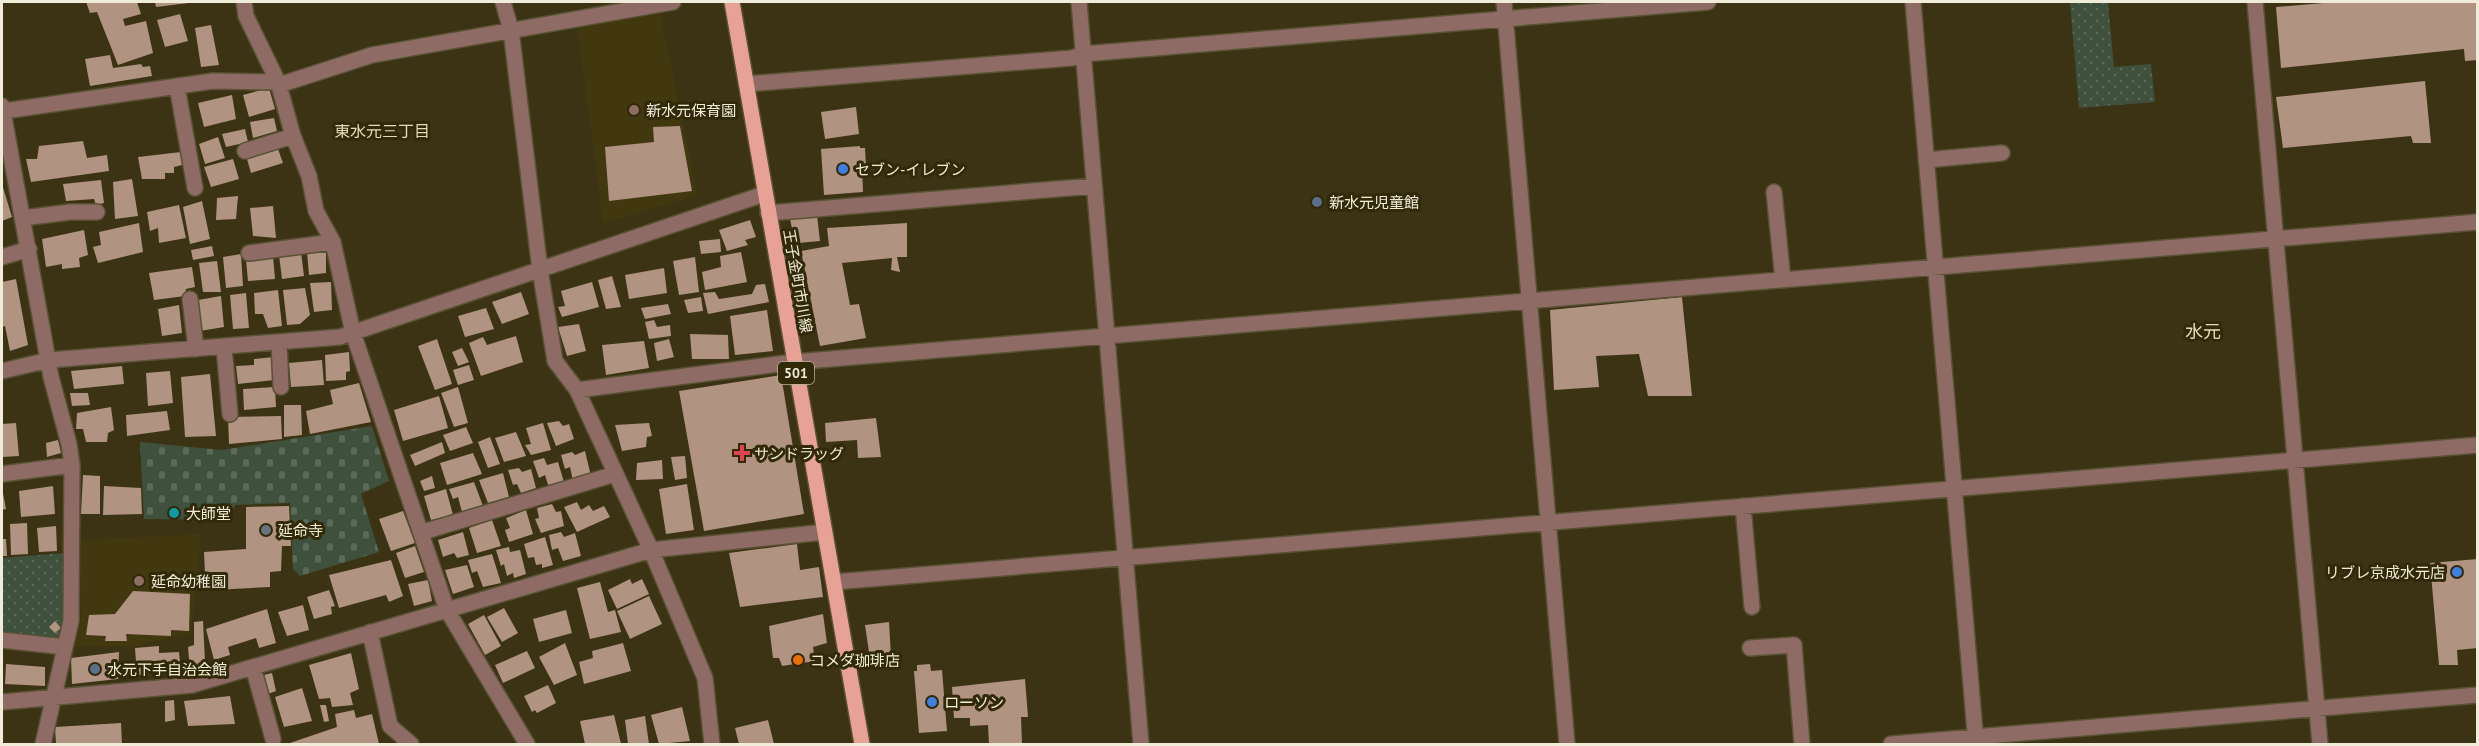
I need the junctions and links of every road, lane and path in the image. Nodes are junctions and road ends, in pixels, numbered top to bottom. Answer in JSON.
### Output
{"nodes":[{"id":1,"x":244,"y":2,"type":"edge"},
{"id":2,"x":503,"y":2,"type":"edge"},
{"id":3,"x":673,"y":2,"type":"edge"},
{"id":4,"x":732,"y":2,"type":"edge"},
{"id":5,"x":1079,"y":2,"type":"edge"},
{"id":6,"x":1504,"y":2,"type":"edge"},
{"id":7,"x":1708,"y":2,"type":"edge"},
{"id":8,"x":1913,"y":2,"type":"edge"},
{"id":9,"x":2255,"y":2,"type":"edge"},
{"id":10,"x":1505,"y":18,"type":"junction"},
{"id":11,"x":511,"y":30,"type":"junction"},
{"id":12,"x":1083,"y":54,"type":"junction"},
{"id":13,"x":278,"y":84,"type":"junction"},
{"id":14,"x":746,"y":84,"type":"junction"},
{"id":15,"x":177,"y":86,"type":"junction"},
{"id":16,"x":3,"y":109,"type":"edge"},
{"id":17,"x":293,"y":136,"type":"junction"},
{"id":18,"x":245,"y":151,"type":"dead end"},
{"id":19,"x":2002,"y":153,"type":"dead end"},
{"id":20,"x":1926,"y":159,"type":"junction"},
{"id":21,"x":1093,"y":186,"type":"junction"},
{"id":22,"x":195,"y":188,"type":"dead end"},
{"id":23,"x":1774,"y":192,"type":"dead end"},
{"id":24,"x":764,"y":194,"type":"junction"},
{"id":25,"x":97,"y":212,"type":"dead end"},
{"id":26,"x":768,"y":213,"type":"junction"},
{"id":27,"x":24,"y":218,"type":"junction"},
{"id":28,"x":2478,"y":222,"type":"edge"},
{"id":29,"x":2275,"y":238,"type":"junction"},
{"id":30,"x":333,"y":242,"type":"junction"},
{"id":31,"x":29,"y":249,"type":"junction"},
{"id":32,"x":249,"y":253,"type":"dead end"},
{"id":33,"x":2,"y":257,"type":"edge"},
{"id":34,"x":1936,"y":266,"type":"junction"},
{"id":35,"x":540,"y":270,"type":"junction"},
{"id":36,"x":1783,"y":280,"type":"junction"},
{"id":37,"x":190,"y":299,"type":"dead end"},
{"id":38,"x":1530,"y":302,"type":"junction"},
{"id":39,"x":353,"y":333,"type":"junction"},
{"id":40,"x":1107,"y":336,"type":"junction"},
{"id":41,"x":279,"y":342,"type":"junction"},
{"id":42,"x":224,"y":347,"type":"junction"},
{"id":43,"x":196,"y":348,"type":"junction"},
{"id":44,"x":49,"y":360,"type":"junction"},
{"id":45,"x":794,"y":362,"type":"junction"},
{"id":46,"x":2,"y":371,"type":"edge"},
{"id":47,"x":281,"y":387,"type":"dead end"},
{"id":48,"x":577,"y":390,"type":"junction"},
{"id":49,"x":230,"y":414,"type":"dead end"},
{"id":50,"x":2478,"y":445,"type":"edge"},
{"id":51,"x":2294,"y":460,"type":"junction"},
{"id":52,"x":72,"y":465,"type":"junction"},
{"id":53,"x":2,"y":474,"type":"edge"},
{"id":54,"x":615,"y":474,"type":"junction"},
{"id":55,"x":1956,"y":489,"type":"junction"},
{"id":56,"x":1743,"y":506,"type":"junction"},
{"id":57,"x":1548,"y":522,"type":"junction"},
{"id":58,"x":423,"y":532,"type":"junction"},
{"id":59,"x":825,"y":532,"type":"junction"},
{"id":60,"x":651,"y":550,"type":"junction"},
{"id":61,"x":1125,"y":558,"type":"junction"},
{"id":62,"x":834,"y":582,"type":"junction"},
{"id":63,"x":1752,"y":607,"type":"dead end"},
{"id":64,"x":447,"y":610,"type":"junction"},
{"id":65,"x":370,"y":632,"type":"junction"},
{"id":66,"x":2,"y":640,"type":"edge"},
{"id":67,"x":65,"y":647,"type":"junction"},
{"id":68,"x":1750,"y":648,"type":"dead end"},
{"id":69,"x":254,"y":667,"type":"junction"},
{"id":70,"x":2478,"y":695,"type":"edge"},
{"id":71,"x":54,"y":697,"type":"junction"},
{"id":72,"x":2,"y":702,"type":"edge"},
{"id":73,"x":2317,"y":708,"type":"junction"},
{"id":74,"x":273,"y":739,"type":"dead end"},
{"id":75,"x":1976,"y":741,"type":"edge"},
{"id":76,"x":43,"y":744,"type":"edge"},
{"id":77,"x":411,"y":744,"type":"edge"},
{"id":78,"x":527,"y":744,"type":"edge"},
{"id":79,"x":712,"y":744,"type":"edge"},
{"id":80,"x":862,"y":744,"type":"edge"},
{"id":81,"x":1141,"y":744,"type":"edge"},
{"id":82,"x":1567,"y":744,"type":"edge"},
{"id":83,"x":1802,"y":744,"type":"edge"},
{"id":84,"x":1891,"y":744,"type":"edge"},
{"id":85,"x":2320,"y":744,"type":"edge"}],
"edges":[{"from":1,"to":13,"type":"street"},
{"from":2,"to":11,"type":"street"},
{"from":3,"to":11,"type":"street"},
{"from":4,"to":14,"type":"main road","name":"王子金町市川線","number":"501"},
{"from":5,"to":12,"type":"street"},
{"from":6,"to":10,"type":"street"},
{"from":7,"to":10,"type":"street"},
{"from":8,"to":20,"type":"street"},
{"from":9,"to":29,"type":"street"},
{"from":10,"to":12,"type":"street"},
{"from":10,"to":38,"type":"street"},
{"from":11,"to":13,"type":"street"},
{"from":11,"to":35,"type":"street"},
{"from":12,"to":14,"type":"street"},
{"from":12,"to":21,"type":"street"},
{"from":13,"to":15,"type":"street"},
{"from":13,"to":17,"type":"street"},
{"from":14,"to":24,"type":"main road","name":"王子金町市川線","number":"501"},
{"from":15,"to":16,"type":"street"},
{"from":15,"to":22,"type":"street"},
{"from":16,"to":27,"type":"street"},
{"from":17,"to":18,"type":"street"},
{"from":17,"to":30,"type":"street"},
{"from":19,"to":20,"type":"street"},
{"from":20,"to":34,"type":"street"},
{"from":21,"to":26,"type":"street"},
{"from":21,"to":40,"type":"street"},
{"from":23,"to":36,"type":"street"},
{"from":24,"to":26,"type":"main road","name":"王子金町市川線","number":"501"},
{"from":24,"to":35,"type":"street"},
{"from":25,"to":27,"type":"street"},
{"from":26,"to":45,"type":"main road","name":"王子金町市川線","number":"501"},
{"from":27,"to":31,"type":"street"},
{"from":28,"to":29,"type":"street"},
{"from":29,"to":34,"type":"street"},
{"from":29,"to":51,"type":"street"},
{"from":30,"to":32,"type":"street"},
{"from":30,"to":39,"type":"street"},
{"from":31,"to":33,"type":"street"},
{"from":31,"to":44,"type":"street"},
{"from":34,"to":36,"type":"street"},
{"from":34,"to":55,"type":"street"},
{"from":35,"to":39,"type":"street"},
{"from":35,"to":48,"type":"street"},
{"from":36,"to":38,"type":"street"},
{"from":37,"to":43,"type":"street"},
{"from":38,"to":40,"type":"street"},
{"from":38,"to":57,"type":"street"},
{"from":39,"to":41,"type":"street"},
{"from":39,"to":58,"type":"street"},
{"from":40,"to":45,"type":"street"},
{"from":40,"to":61,"type":"street"},
{"from":41,"to":42,"type":"street"},
{"from":41,"to":47,"type":"street"},
{"from":42,"to":43,"type":"street"},
{"from":42,"to":49,"type":"street"},
{"from":43,"to":44,"type":"street"},
{"from":44,"to":46,"type":"street"},
{"from":44,"to":52,"type":"street"},
{"from":45,"to":48,"type":"street"},
{"from":45,"to":59,"type":"main road","name":"王子金町市川線","number":"501"},
{"from":48,"to":54,"type":"street"},
{"from":50,"to":51,"type":"street"},
{"from":51,"to":55,"type":"street"},
{"from":51,"to":73,"type":"street"},
{"from":52,"to":53,"type":"street"},
{"from":52,"to":67,"type":"street"},
{"from":54,"to":58,"type":"street"},
{"from":54,"to":60,"type":"street"},
{"from":55,"to":56,"type":"street"},
{"from":55,"to":75,"type":"street"},
{"from":56,"to":57,"type":"street"},
{"from":56,"to":63,"type":"street"},
{"from":57,"to":61,"type":"street"},
{"from":57,"to":82,"type":"street"},
{"from":58,"to":64,"type":"street"},
{"from":59,"to":60,"type":"street"},
{"from":59,"to":62,"type":"main road","name":"王子金町市川線","number":"501"},
{"from":60,"to":64,"type":"street"},
{"from":60,"to":79,"type":"street"},
{"from":61,"to":62,"type":"street"},
{"from":61,"to":81,"type":"street"},
{"from":62,"to":80,"type":"main road","name":"王子金町市川線","number":"501"},
{"from":64,"to":65,"type":"street"},
{"from":64,"to":78,"type":"street"},
{"from":65,"to":69,"type":"street"},
{"from":65,"to":77,"type":"street"},
{"from":66,"to":67,"type":"street"},
{"from":67,"to":71,"type":"street"},
{"from":68,"to":83,"type":"street"},
{"from":69,"to":71,"type":"street"},
{"from":69,"to":74,"type":"street"},
{"from":70,"to":73,"type":"street"},
{"from":71,"to":72,"type":"street"},
{"from":71,"to":76,"type":"street"},
{"from":73,"to":75,"type":"street"},
{"from":73,"to":85,"type":"street"},
{"from":75,"to":84,"type":"street"}]}
